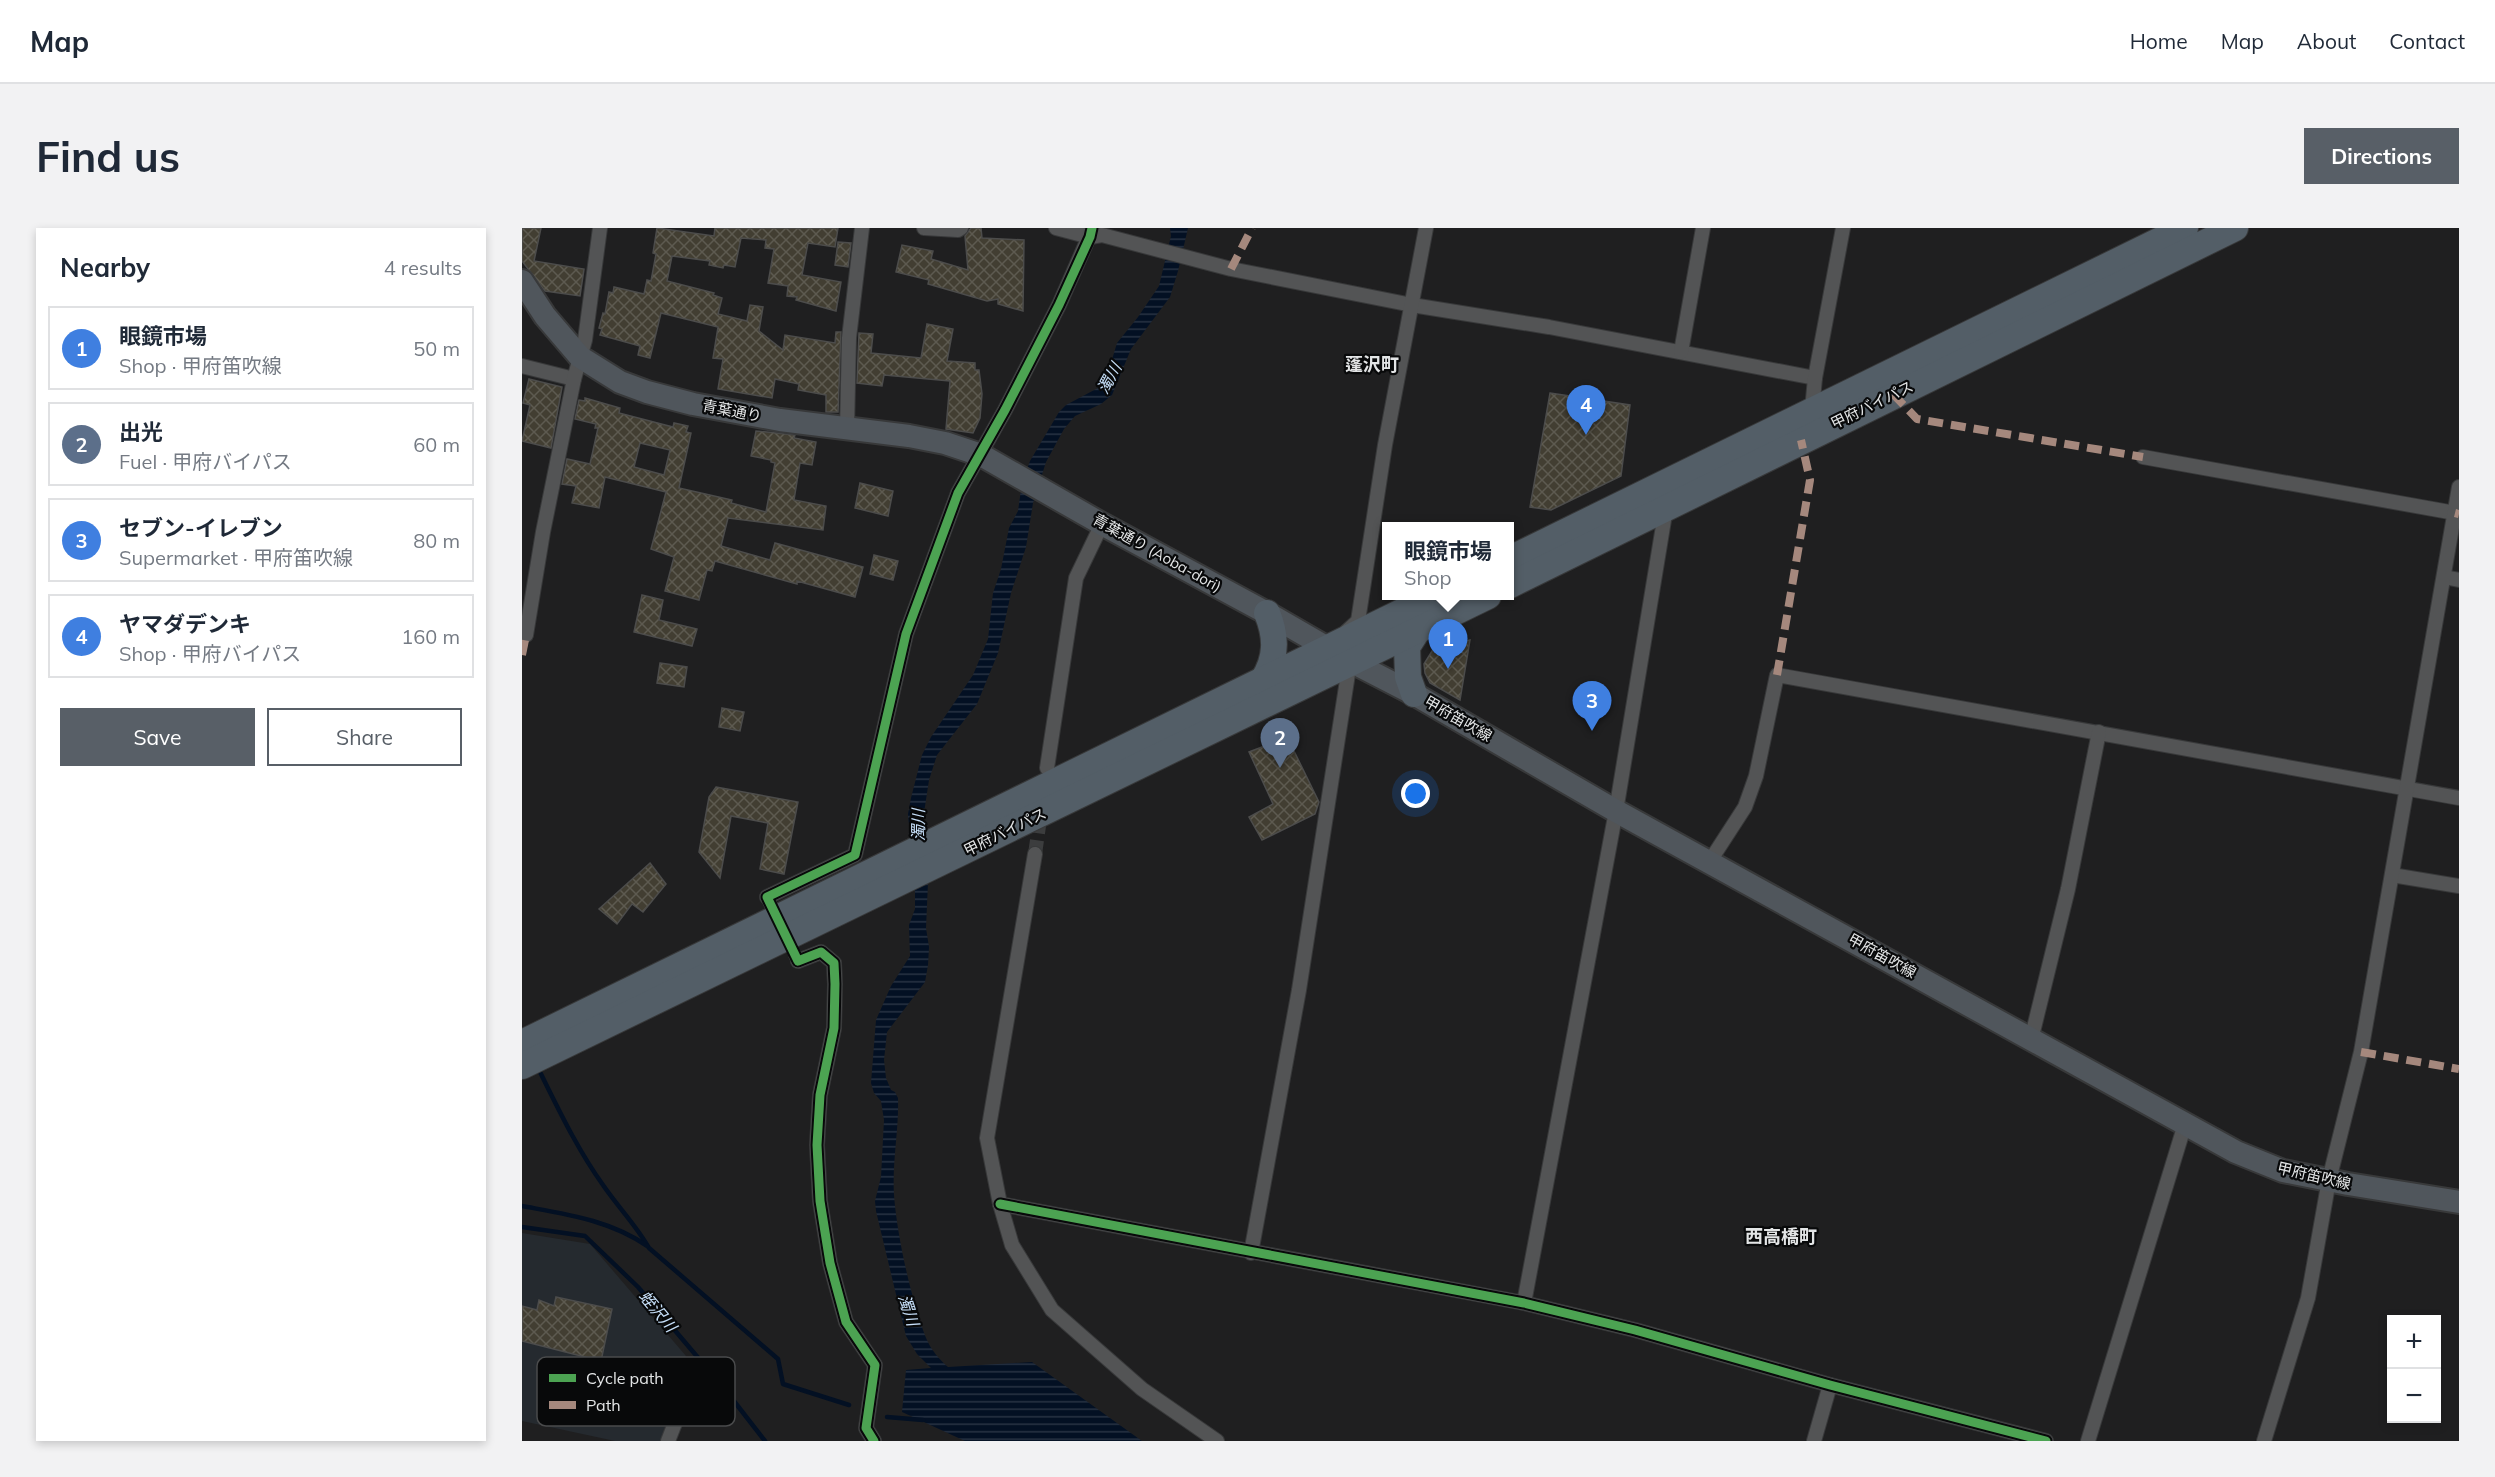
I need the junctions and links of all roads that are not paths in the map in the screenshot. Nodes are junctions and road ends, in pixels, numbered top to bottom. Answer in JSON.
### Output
{"nodes":[{"id":1,"x":600,"y":228,"type":"edge"},
{"id":2,"x":862,"y":228,"type":"edge"},
{"id":3,"x":924,"y":228,"type":"edge"},
{"id":4,"x":960,"y":228,"type":"edge"},
{"id":5,"x":1056,"y":228,"type":"edge"},
{"id":6,"x":1426,"y":228,"type":"edge"},
{"id":7,"x":1703,"y":228,"type":"edge"},
{"id":8,"x":1843,"y":228,"type":"edge"},
{"id":9,"x":2185,"y":228,"type":"edge"},
{"id":10,"x":2235,"y":228,"type":"edge"},
{"id":11,"x":1093,"y":231,"type":"edge"},
{"id":12,"x":522,"y":281,"type":"edge"},
{"id":13,"x":1412,"y":305,"type":"junction"},
{"id":14,"x":1682,"y":352,"type":"junction"},
{"id":15,"x":580,"y":357,"type":"junction"},
{"id":16,"x":522,"y":366,"type":"edge"},
{"id":17,"x":1815,"y":378,"type":"junction"},
{"id":18,"x":574,"y":379,"type":"junction"},
{"id":19,"x":1815,"y":417,"type":"junction"},
{"id":20,"x":847,"y":429,"type":"junction"},
{"id":21,"x":983,"y":457,"type":"junction"},
{"id":22,"x":2143,"y":457,"type":"dead end"},
{"id":23,"x":2459,"y":488,"type":"edge"},
{"id":24,"x":1666,"y":507,"type":"junction"},
{"id":25,"x":2455,"y":513,"type":"junction"},
{"id":26,"x":1098,"y":522,"type":"junction"},
{"id":27,"x":1514,"y":557,"type":"edge"},
{"id":28,"x":2444,"y":577,"type":"junction"},
{"id":29,"x":2459,"y":580,"type":"edge"},
{"id":30,"x":1514,"y":583,"type":"edge"},
{"id":31,"x":1426,"y":600,"type":"edge"},
{"id":32,"x":1480,"y":600,"type":"edge"},
{"id":33,"x":1267,"y":613,"type":"junction"},
{"id":34,"x":1418,"y":630,"type":"junction"},
{"id":35,"x":522,"y":634,"type":"edge"},
{"id":36,"x":1328,"y":647,"type":"junction"},
{"id":37,"x":1350,"y":661,"type":"junction"},
{"id":38,"x":1263,"y":680,"type":"junction"},
{"id":39,"x":1414,"y":694,"type":"junction"},
{"id":40,"x":2099,"y":732,"type":"junction"},
{"id":41,"x":1047,"y":768,"type":"dead end"},
{"id":42,"x":2407,"y":789,"type":"junction"},
{"id":43,"x":2459,"y":798,"type":"edge"},
{"id":44,"x":1616,"y":811,"type":"junction"},
{"id":45,"x":1035,"y":854,"type":"tunnel mouth"},
{"id":46,"x":1710,"y":861,"type":"junction"},
{"id":47,"x":2392,"y":875,"type":"junction"},
{"id":48,"x":2459,"y":886,"type":"edge"},
{"id":49,"x":767,"y":897,"type":"dead end"},
{"id":50,"x":798,"y":960,"type":"dead end"},
{"id":51,"x":603,"y":1015,"type":"junction"},
{"id":52,"x":2031,"y":1040,"type":"junction"},
{"id":53,"x":522,"y":1043,"type":"edge"},
{"id":54,"x":522,"y":1066,"type":"edge"},
{"id":55,"x":2185,"y":1124,"type":"junction"},
{"id":56,"x":2329,"y":1180,"type":"junction"},
{"id":57,"x":2459,"y":1202,"type":"edge"},
{"id":58,"x":1000,"y":1204,"type":"junction"},
{"id":59,"x":1251,"y":1253,"type":"junction"},
{"id":60,"x":1524,"y":1303,"type":"junction"},
{"id":61,"x":1830,"y":1385,"type":"junction"},
{"id":62,"x":674,"y":1426,"type":"edge"},
{"id":63,"x":668,"y":1441,"type":"edge"},
{"id":64,"x":874,"y":1441,"type":"edge"},
{"id":65,"x":1217,"y":1441,"type":"edge"},
{"id":66,"x":1814,"y":1441,"type":"edge"},
{"id":67,"x":2046,"y":1441,"type":"edge"},
{"id":68,"x":2088,"y":1441,"type":"edge"},
{"id":69,"x":2264,"y":1441,"type":"edge"}],
"edges":[{"from":1,"to":15,"type":"street"},
{"from":2,"to":20,"type":"street"},
{"from":3,"to":4,"type":"street"},
{"from":5,"to":11,"type":"street"},
{"from":6,"to":13,"type":"street"},
{"from":7,"to":14,"type":"street"},
{"from":8,"to":17,"type":"street"},
{"from":9,"to":19,"type":"highway","name":"甲府バイパス"},
{"from":10,"to":19,"type":"highway","name":"甲府バイパス"},
{"from":11,"to":13,"type":"street"},
{"from":11,"to":21,"type":"street"},
{"from":12,"to":15,"type":"main road","name":"青葉通り"},
{"from":13,"to":14,"type":"street"},
{"from":13,"to":36,"type":"street"},
{"from":14,"to":17,"type":"street"},
{"from":15,"to":18,"type":"street"},
{"from":15,"to":20,"type":"main road","name":"青葉通り"},
{"from":16,"to":18,"type":"street"},
{"from":17,"to":19,"type":"street"},
{"from":18,"to":35,"type":"street"},
{"from":19,"to":24,"type":"highway","name":"甲府バイパス"},
{"from":19,"to":27,"type":"highway","name":"甲府バイパス"},
{"from":20,"to":21,"type":"main road","name":"青葉通り"},
{"from":21,"to":26,"type":"main road","name":"青葉通り (Aoba-dori)"},
{"from":21,"to":49,"type":"street"},
{"from":22,"to":25,"type":"street"},
{"from":23,"to":25,"type":"street"},
{"from":24,"to":30,"type":"highway","name":"甲府バイパス"},
{"from":24,"to":44,"type":"street"},
{"from":25,"to":28,"type":"street"},
{"from":26,"to":33,"type":"main road","name":"青葉通り (Aoba-dori)"},
{"from":26,"to":41,"type":"street"},
{"from":28,"to":29,"type":"street"},
{"from":28,"to":42,"type":"street"},
{"from":31,"to":36,"type":"highway","name":"甲府バイパス"},
{"from":32,"to":34,"type":"highway","name":"甲府バイパス"},
{"from":33,"to":36,"type":"main road","name":"青葉通り (Aoba-dori)"},
{"from":33,"to":38,"type":"highway"},
{"from":34,"to":37,"type":"highway","name":"甲府バイパス"},
{"from":34,"to":39,"type":"highway"},
{"from":36,"to":37,"type":"main road","name":"甲府笛吹線"},
{"from":36,"to":38,"type":"highway","name":"甲府バイパス"},
{"from":37,"to":39,"type":"main road","name":"甲府笛吹線"},
{"from":37,"to":51,"type":"highway","name":"甲府バイパス"},
{"from":37,"to":59,"type":"street"},
{"from":38,"to":51,"type":"highway","name":"甲府バイパス"},
{"from":39,"to":44,"type":"main road","name":"甲府笛吹線"},
{"from":40,"to":42,"type":"street"},
{"from":40,"to":46,"type":"street"},
{"from":40,"to":52,"type":"street"},
{"from":42,"to":43,"type":"street"},
{"from":42,"to":47,"type":"street"},
{"from":44,"to":46,"type":"main road","name":"甲府笛吹線"},
{"from":44,"to":60,"type":"street"},
{"from":45,"to":58,"type":"street"},
{"from":46,"to":52,"type":"main road","name":"甲府笛吹線"},
{"from":47,"to":48,"type":"street"},
{"from":47,"to":56,"type":"street"},
{"from":50,"to":64,"type":"street"},
{"from":51,"to":53,"type":"highway","name":"甲府バイパス"},
{"from":51,"to":54,"type":"highway","name":"甲府バイパス"},
{"from":52,"to":55,"type":"main road","name":"甲府笛吹線"},
{"from":55,"to":56,"type":"main road","name":"甲府笛吹線"},
{"from":55,"to":68,"type":"street"},
{"from":56,"to":57,"type":"main road","name":"甲府笛吹線"},
{"from":56,"to":69,"type":"street"},
{"from":58,"to":59,"type":"street"},
{"from":58,"to":65,"type":"street"},
{"from":59,"to":60,"type":"street"},
{"from":60,"to":61,"type":"street"},
{"from":61,"to":66,"type":"street"},
{"from":61,"to":67,"type":"street"},
{"from":62,"to":63,"type":"street"}]}
